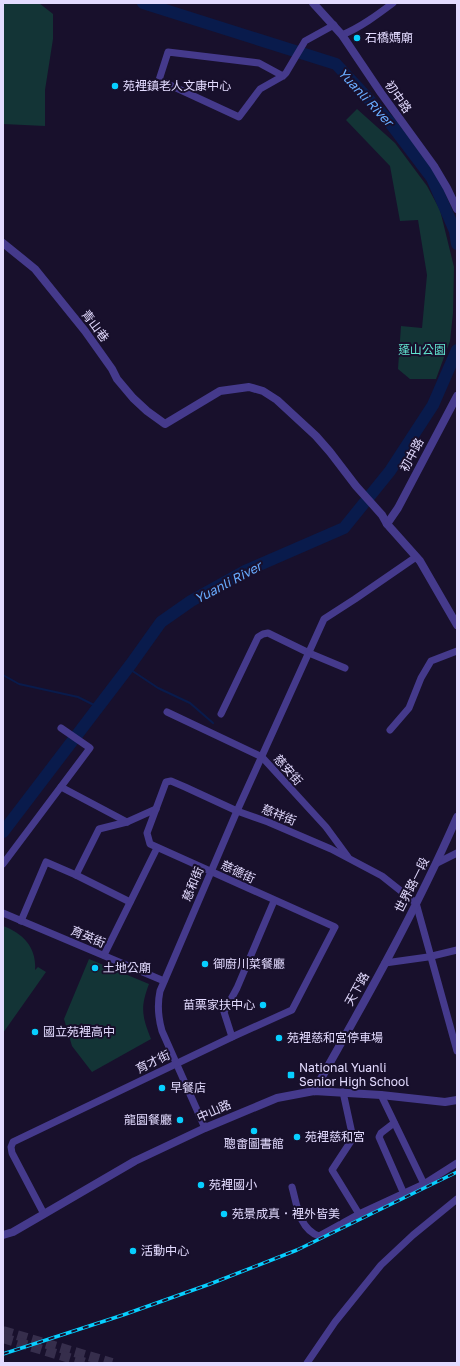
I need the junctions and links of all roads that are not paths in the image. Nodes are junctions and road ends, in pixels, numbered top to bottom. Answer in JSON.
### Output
{"nodes":[{"id":1,"x":313,"y":3,"type":"edge"},
{"id":2,"x":393,"y":3,"type":"edge"},
{"id":3,"x":334,"y":25,"type":"junction"},
{"id":4,"x":342,"y":35,"type":"junction"},
{"id":5,"x":285,"y":75,"type":"junction"},
{"id":6,"x":457,"y":209,"type":"edge"},
{"id":7,"x":3,"y":243,"type":"edge"},
{"id":8,"x":457,"y":396,"type":"edge"},
{"id":9,"x":455,"y":407,"type":"edge"},
{"id":10,"x":387,"y":524,"type":"junction"},
{"id":11,"x":418,"y":559,"type":"junction"},
{"id":12,"x":457,"y":625,"type":"edge"},
{"id":13,"x":457,"y":651,"type":"edge"},
{"id":14,"x":309,"y":653,"type":"junction"},
{"id":15,"x":345,"y":668,"type":"dead end"},
{"id":16,"x":167,"y":712,"type":"dead end"},
{"id":17,"x":221,"y":714,"type":"dead end"},
{"id":18,"x":61,"y":728,"type":"dead end"},
{"id":19,"x":390,"y":730,"type":"dead end"},
{"id":20,"x":262,"y":757,"type":"junction"},
{"id":21,"x":61,"y":787,"type":"junction"},
{"id":22,"x":156,"y":809,"type":"junction"},
{"id":23,"x":237,"y":811,"type":"junction"},
{"id":24,"x":457,"y":817,"type":"edge"},
{"id":25,"x":127,"y":822,"type":"junction"},
{"id":26,"x":157,"y":848,"type":"junction"},
{"id":27,"x":457,"y":853,"type":"edge"},
{"id":28,"x":349,"y":859,"type":"junction"},
{"id":29,"x":3,"y":864,"type":"edge"},
{"id":30,"x":437,"y":864,"type":"junction"},
{"id":31,"x":210,"y":872,"type":"junction"},
{"id":32,"x":76,"y":876,"type":"junction"},
{"id":33,"x":274,"y":901,"type":"junction"},
{"id":34,"x":130,"y":902,"type":"junction"},
{"id":35,"x":416,"y":903,"type":"junction"},
{"id":36,"x":3,"y":913,"type":"edge"},
{"id":37,"x":21,"y":921,"type":"junction"},
{"id":38,"x":334,"y":927,"type":"joint"},
{"id":39,"x":457,"y":950,"type":"edge"},
{"id":40,"x":104,"y":955,"type":"junction"},
{"id":41,"x":431,"y":957,"type":"junction"},
{"id":42,"x":385,"y":963,"type":"junction"},
{"id":43,"x":164,"y":981,"type":"junction"},
{"id":44,"x":232,"y":1037,"type":"junction"},
{"id":45,"x":457,"y":1051,"type":"edge"},
{"id":46,"x":176,"y":1063,"type":"junction"},
{"id":47,"x":314,"y":1091,"type":"junction"},
{"id":48,"x":343,"y":1092,"type":"junction"},
{"id":49,"x":381,"y":1095,"type":"junction"},
{"id":50,"x":457,"y":1100,"type":"edge"},
{"id":51,"x":394,"y":1122,"type":"junction"},
{"id":52,"x":205,"y":1128,"type":"junction"},
{"id":53,"x":457,"y":1163,"type":"edge"},
{"id":54,"x":424,"y":1184,"type":"junction"},
{"id":55,"x":292,"y":1187,"type":"dead end"},
{"id":56,"x":404,"y":1194,"type":"junction"},
{"id":57,"x":457,"y":1199,"type":"edge"},
{"id":58,"x":44,"y":1214,"type":"junction"},
{"id":59,"x":359,"y":1214,"type":"junction"},
{"id":60,"x":3,"y":1235,"type":"edge"},
{"id":61,"x":307,"y":1363,"type":"edge"}],
"edges":[{"from":1,"to":3,"type":"street","name":"初中路"},
{"from":2,"to":4,"type":"street"},
{"from":3,"to":4,"type":"street","name":"初中路"},
{"from":3,"to":5,"type":"street"},
{"from":4,"to":6,"type":"street","name":"初中路"},
{"from":5,"to":5,"type":"street"},
{"from":7,"to":10,"type":"street","name":"青山巷"},
{"from":8,"to":9,"type":"street","name":"初中路"},
{"from":9,"to":10,"type":"street","name":"初中路"},
{"from":10,"to":11,"type":"street"},
{"from":11,"to":12,"type":"street"},
{"from":11,"to":14,"type":"street","name":"慈和街"},
{"from":13,"to":19,"type":"street"},
{"from":14,"to":15,"type":"street"},
{"from":14,"to":17,"type":"street"},
{"from":14,"to":20,"type":"street","name":"慈和街"},
{"from":16,"to":20,"type":"street","name":"慈安街"},
{"from":18,"to":21,"type":"street"},
{"from":20,"to":23,"type":"street","name":"慈和街"},
{"from":20,"to":28,"type":"street","name":"慈安街"},
{"from":21,"to":25,"type":"street"},
{"from":21,"to":29,"type":"street"},
{"from":22,"to":23,"type":"street","name":"慈祥街"},
{"from":22,"to":25,"type":"street"},
{"from":22,"to":26,"type":"street"},
{"from":23,"to":28,"type":"street","name":"慈祥街"},
{"from":23,"to":31,"type":"street","name":"慈和街"},
{"from":24,"to":30,"type":"street","name":"世界路一段"},
{"from":25,"to":32,"type":"street"},
{"from":26,"to":31,"type":"street","name":"慈德街"},
{"from":26,"to":34,"type":"street"},
{"from":27,"to":30,"type":"street"},
{"from":28,"to":35,"type":"street","name":"慈祥街"},
{"from":30,"to":35,"type":"street","name":"世界路一段"},
{"from":31,"to":33,"type":"street","name":"慈德街"},
{"from":31,"to":43,"type":"street","name":"慈和街"},
{"from":32,"to":34,"type":"street"},
{"from":32,"to":37,"type":"street"},
{"from":33,"to":38,"type":"street","name":"慈德街"},
{"from":33,"to":44,"type":"street"},
{"from":34,"to":40,"type":"street"},
{"from":35,"to":41,"type":"street"},
{"from":35,"to":42,"type":"street","name":"世界路一段"},
{"from":36,"to":37,"type":"street","name":"育英街"},
{"from":37,"to":40,"type":"street","name":"育英街"},
{"from":38,"to":44,"type":"street","name":"育才街"},
{"from":39,"to":41,"type":"street"},
{"from":40,"to":43,"type":"street","name":"育英街"},
{"from":41,"to":42,"type":"street"},
{"from":41,"to":45,"type":"street"},
{"from":42,"to":47,"type":"street","name":"天下路"},
{"from":43,"to":46,"type":"street","name":"慈和街"},
{"from":44,"to":46,"type":"street","name":"育才街"},
{"from":46,"to":52,"type":"street","name":"慈和街"},
{"from":46,"to":58,"type":"street","name":"育才街"},
{"from":47,"to":48,"type":"street","name":"中山路"},
{"from":47,"to":52,"type":"street","name":"中山路"},
{"from":48,"to":49,"type":"street","name":"中山路"},
{"from":48,"to":59,"type":"street"},
{"from":49,"to":50,"type":"street","name":"中山路"},
{"from":49,"to":51,"type":"street"},
{"from":51,"to":54,"type":"street"},
{"from":51,"to":56,"type":"street"},
{"from":52,"to":58,"type":"street","name":"中山路"},
{"from":53,"to":54,"type":"street"},
{"from":54,"to":56,"type":"street"},
{"from":55,"to":59,"type":"street"},
{"from":56,"to":59,"type":"street"},
{"from":57,"to":61,"type":"street"},
{"from":58,"to":60,"type":"street","name":"中山路"}]}
